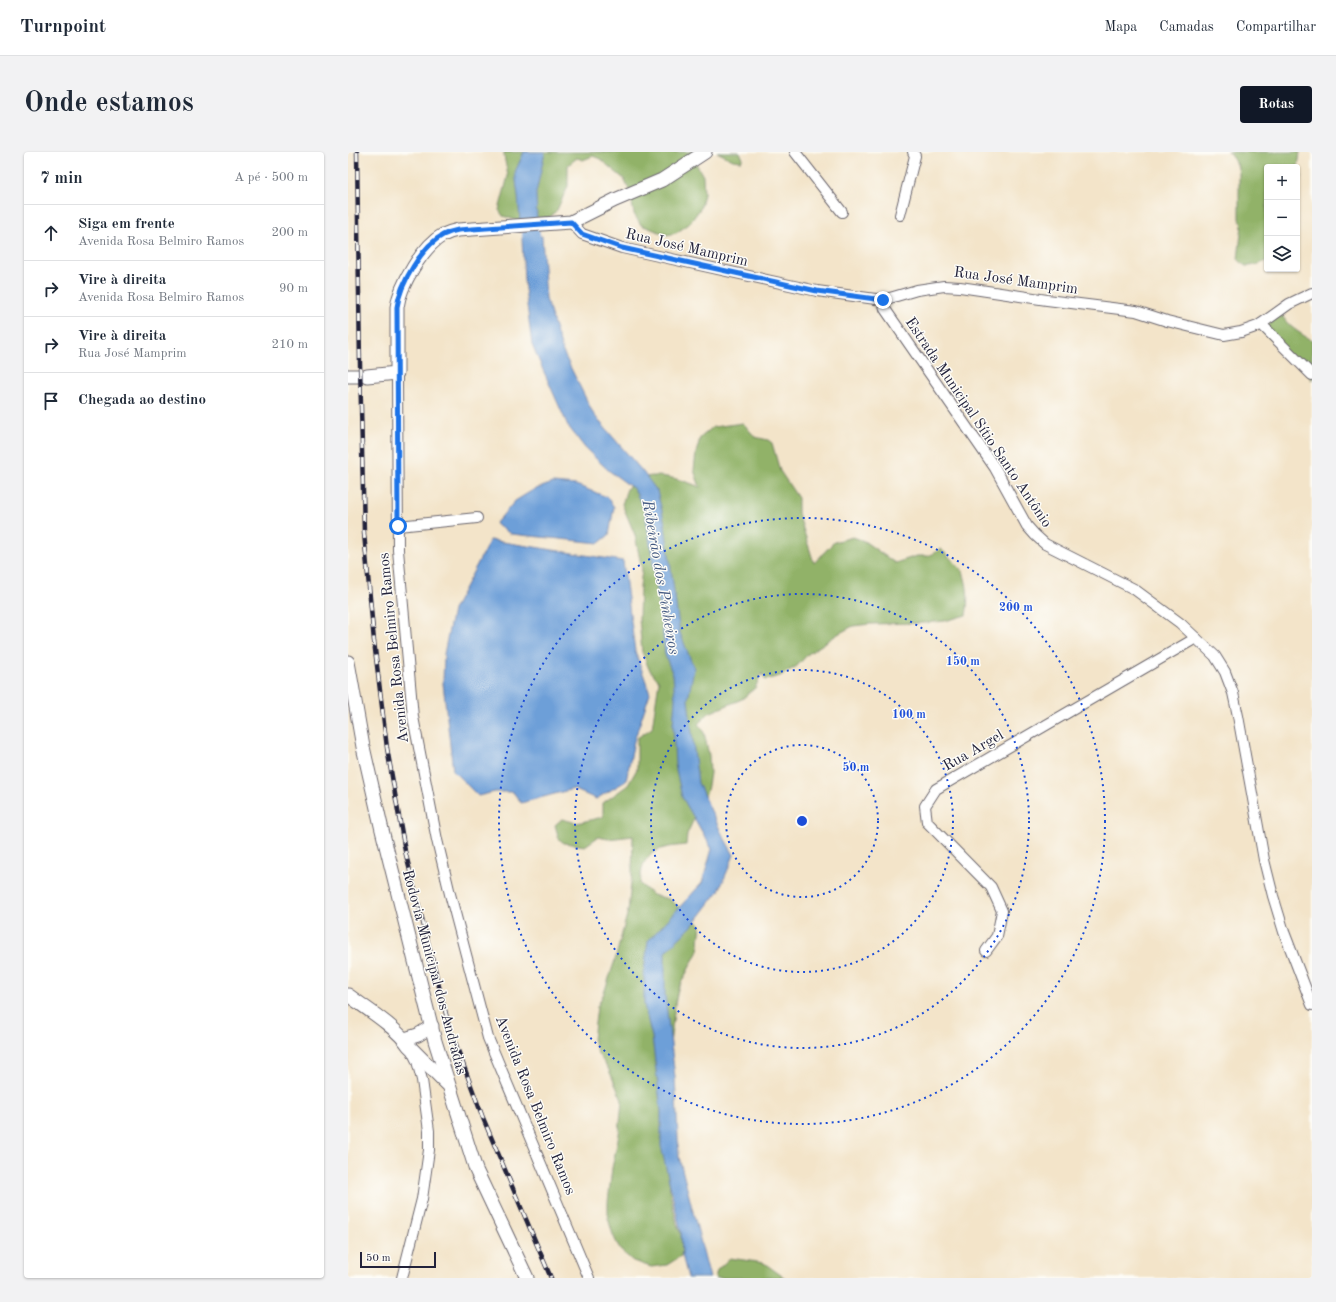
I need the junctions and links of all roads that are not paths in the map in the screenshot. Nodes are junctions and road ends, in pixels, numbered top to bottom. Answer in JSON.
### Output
{"nodes":[{"id":1,"x":705,"y":152,"type":"edge"},
{"id":2,"x":795,"y":152,"type":"edge"},
{"id":3,"x":913,"y":152,"type":"edge"},
{"id":4,"x":842,"y":212,"type":"dead end"},
{"id":5,"x":900,"y":215,"type":"dead end"},
{"id":6,"x":571,"y":222,"type":"junction"},
{"id":7,"x":1312,"y":293,"type":"edge"},
{"id":8,"x":883,"y":300,"type":"junction"},
{"id":9,"x":1261,"y":324,"type":"junction"},
{"id":10,"x":397,"y":373,"type":"junction"},
{"id":11,"x":1312,"y":375,"type":"edge"},
{"id":12,"x":358,"y":376,"type":"edge"},
{"id":13,"x":477,"y":518,"type":"dead end"},
{"id":14,"x":398,"y":526,"type":"junction"},
{"id":15,"x":1196,"y":638,"type":"junction"},
{"id":16,"x":348,"y":662,"type":"edge"},
{"id":17,"x":986,"y":951,"type":"dead end"},
{"id":18,"x":348,"y":995,"type":"edge"},
{"id":19,"x":1312,"y":1005,"type":"edge"},
{"id":20,"x":432,"y":1026,"type":"junction"},
{"id":21,"x":407,"y":1042,"type":"junction"},
{"id":22,"x":449,"y":1086,"type":"junction"},
{"id":23,"x":402,"y":1278,"type":"edge"},
{"id":24,"x":527,"y":1278,"type":"edge"},
{"id":25,"x":589,"y":1278,"type":"edge"}],
"edges":[{"from":1,"to":6,"type":"main road","name":"Avenida Rosa Belmiro Ramos"},
{"from":2,"to":4,"type":"street"},
{"from":3,"to":5,"type":"street"},
{"from":6,"to":8,"type":"street","name":"Rua José Mamprim"},
{"from":6,"to":10,"type":"main road","name":"Avenida Rosa Belmiro Ramos"},
{"from":7,"to":9,"type":"street","name":"Rua José Mamprim"},
{"from":8,"to":9,"type":"street","name":"Rua José Mamprim"},
{"from":8,"to":15,"type":"street","name":"Estrada Municipal Sítio Santo Antônio"},
{"from":9,"to":11,"type":"street"},
{"from":10,"to":12,"type":"main road"},
{"from":10,"to":14,"type":"street","name":"Avenida Rosa Belmiro Ramos"},
{"from":13,"to":14,"type":"street"},
{"from":14,"to":25,"type":"street","name":"Avenida Rosa Belmiro Ramos"},
{"from":15,"to":17,"type":"street","name":"Rua Argel"},
{"from":15,"to":19,"type":"street","name":"Estrada Municipal Sítio Santo Antônio"},
{"from":16,"to":20,"type":"main road","name":"Rodovia Municipal dos Andradas"},
{"from":18,"to":21,"type":"main road"},
{"from":20,"to":21,"type":"main road"},
{"from":20,"to":22,"type":"main road","name":"Rodovia Municipal dos Andradas"},
{"from":21,"to":22,"type":"main road"},
{"from":21,"to":23,"type":"street"},
{"from":22,"to":24,"type":"main road","name":"Rodovia Municipal dos Andradas"}]}
